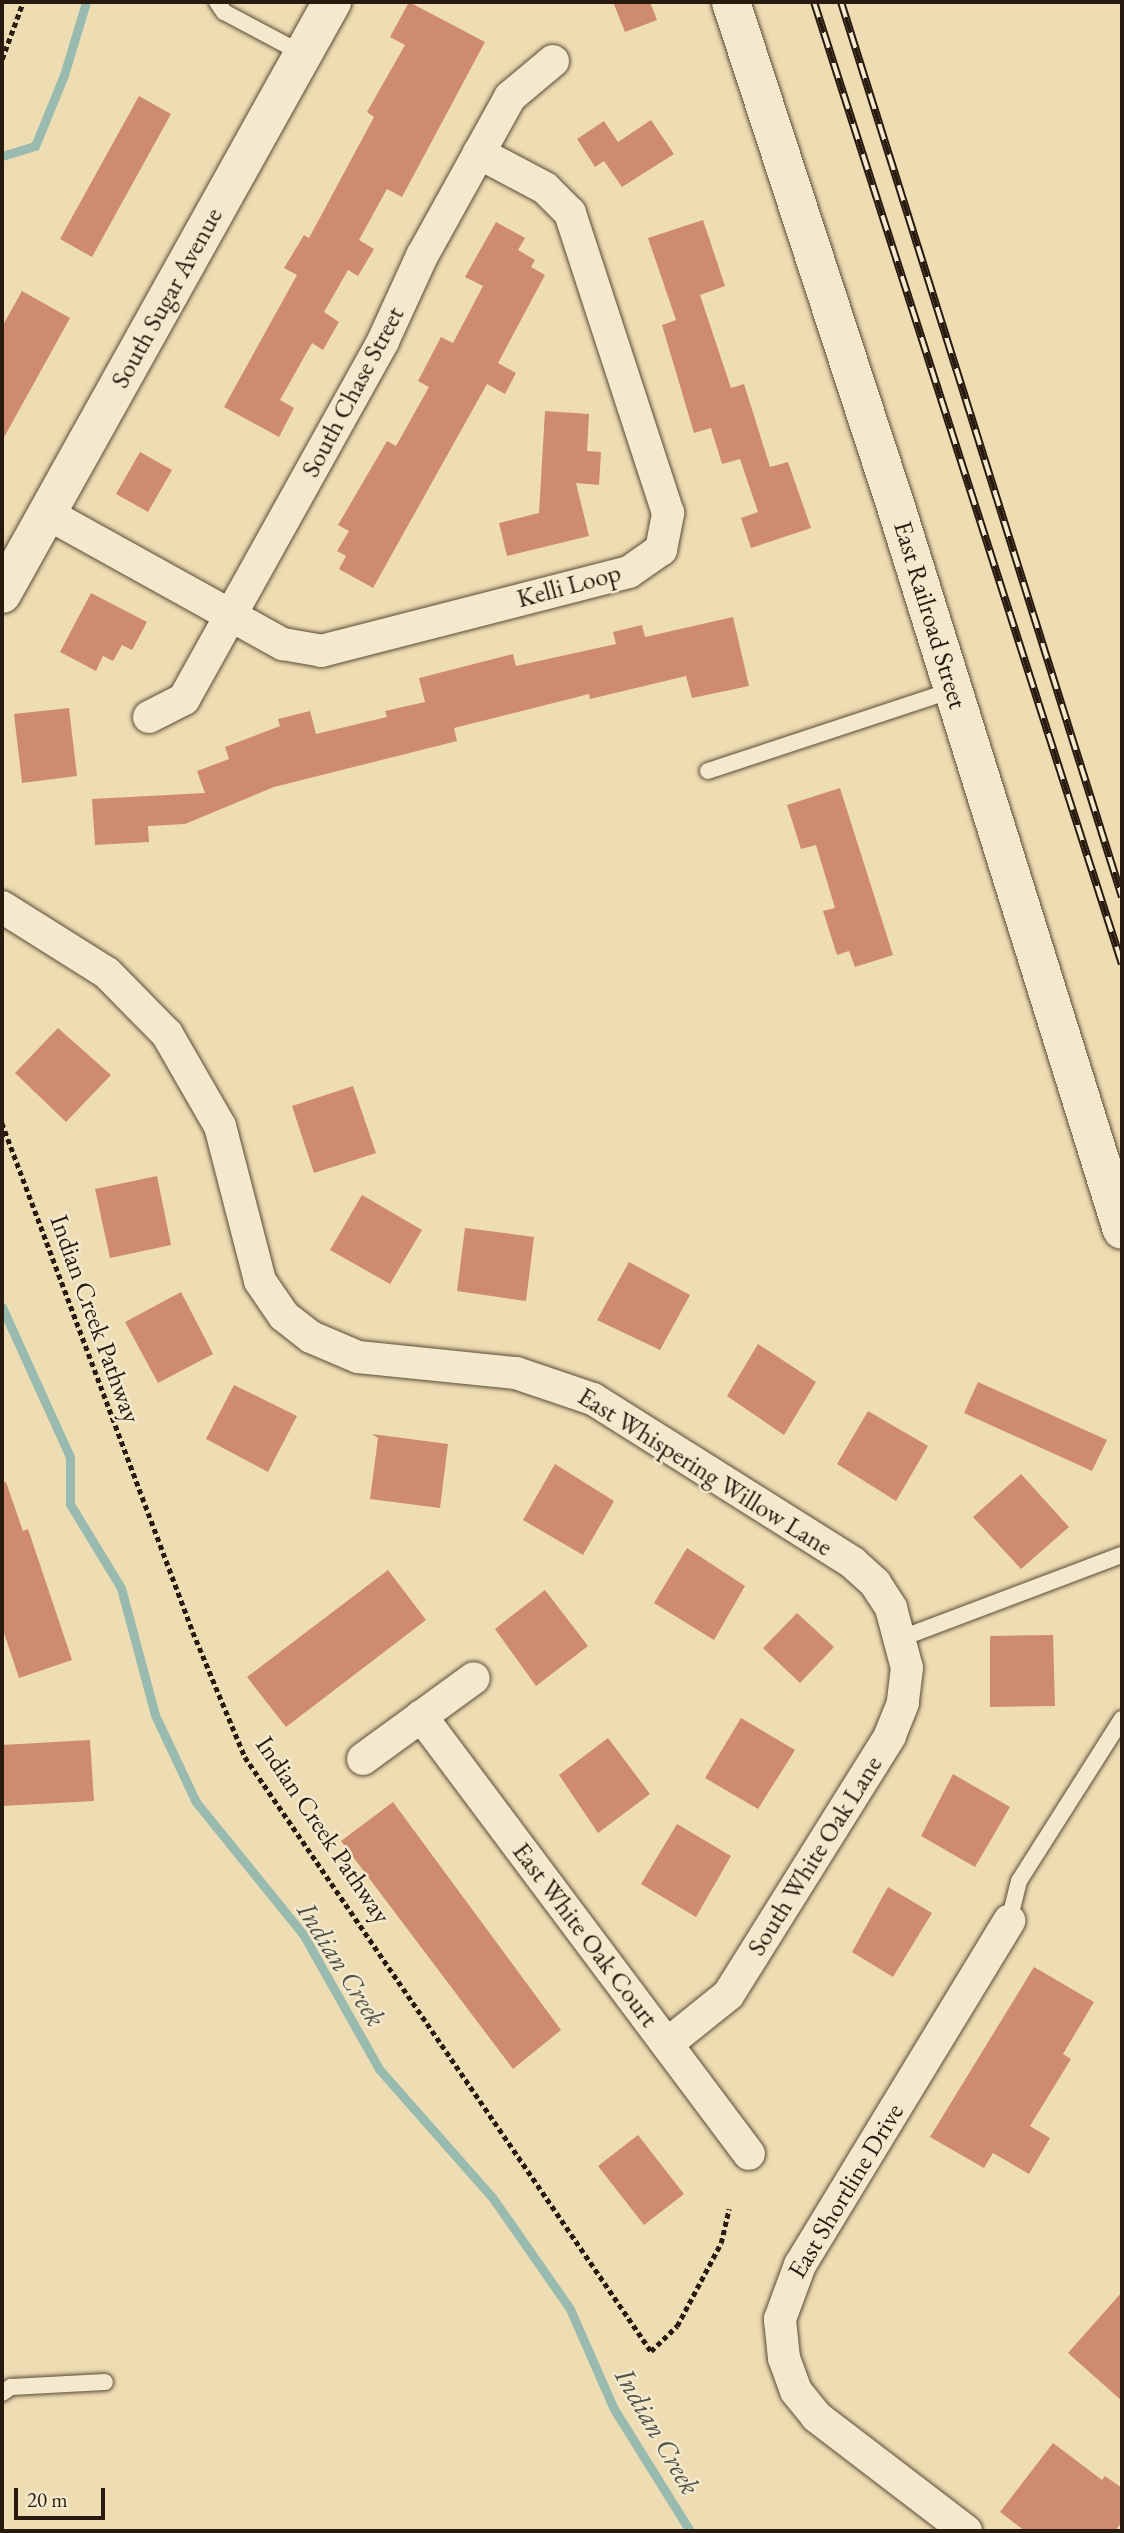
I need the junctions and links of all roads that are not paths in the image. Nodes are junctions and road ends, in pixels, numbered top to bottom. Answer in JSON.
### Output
{"nodes":[{"id":1,"x":217,"y":2,"type":"edge"},
{"id":2,"x":332,"y":2,"type":"edge"},
{"id":3,"x":731,"y":2,"type":"edge"},
{"id":4,"x":303,"y":54,"type":"junction"},
{"id":5,"x":553,"y":61,"type":"dead end"},
{"id":6,"x":478,"y":153,"type":"junction"},
{"id":7,"x":48,"y":514,"type":"junction"},
{"id":8,"x":2,"y":594,"type":"edge"},
{"id":9,"x":232,"y":616,"type":"junction"},
{"id":10,"x":953,"y":690,"type":"junction"},
{"id":11,"x":149,"y":717,"type":"dead end"},
{"id":12,"x":708,"y":771,"type":"dead end"},
{"id":13,"x":2,"y":907,"type":"edge"},
{"id":14,"x":1122,"y":1230,"type":"edge"},
{"id":15,"x":1122,"y":1555,"type":"edge"},
{"id":16,"x":902,"y":1638,"type":"junction"},
{"id":17,"x":474,"y":1678,"type":"dead end"},
{"id":18,"x":421,"y":1716,"type":"junction"},
{"id":19,"x":1122,"y":1718,"type":"edge"},
{"id":20,"x":363,"y":1759,"type":"dead end"},
{"id":21,"x":1009,"y":1921,"type":"joint"},
{"id":22,"x":667,"y":2045,"type":"junction"},
{"id":23,"x":749,"y":2154,"type":"dead end"},
{"id":24,"x":105,"y":2382,"type":"dead end"},
{"id":25,"x":2,"y":2393,"type":"edge"},
{"id":26,"x":966,"y":2531,"type":"edge"}],
"edges":[{"from":1,"to":4,"type":"lane"},
{"from":2,"to":4,"type":"street","name":"South Sugar Avenue"},
{"from":3,"to":10,"type":"street","name":"East Railroad Street"},
{"from":4,"to":7,"type":"street","name":"South Sugar Avenue"},
{"from":5,"to":6,"type":"street","name":"South Chase Street"},
{"from":6,"to":9,"type":"street","name":"South Chase Street"},
{"from":6,"to":9,"type":"street","name":"Kelli Loop"},
{"from":7,"to":8,"type":"street","name":"South Sugar Avenue"},
{"from":7,"to":9,"type":"street","name":"Kelli Loop"},
{"from":9,"to":11,"type":"street","name":"South Chase Street"},
{"from":10,"to":12,"type":"lane"},
{"from":10,"to":14,"type":"street","name":"East Railroad Street"},
{"from":13,"to":16,"type":"street","name":"East Whispering Willow Lane"},
{"from":15,"to":16,"type":"lane"},
{"from":16,"to":22,"type":"street","name":"South White Oak Lane"},
{"from":17,"to":18,"type":"street"},
{"from":18,"to":20,"type":"street"},
{"from":18,"to":22,"type":"street","name":"East White Oak Court"},
{"from":19,"to":21,"type":"lane"},
{"from":21,"to":26,"type":"street","name":"East Shortline Drive"},
{"from":22,"to":23,"type":"street","name":"East White Oak Court"},
{"from":24,"to":25,"type":"lane"}]}
